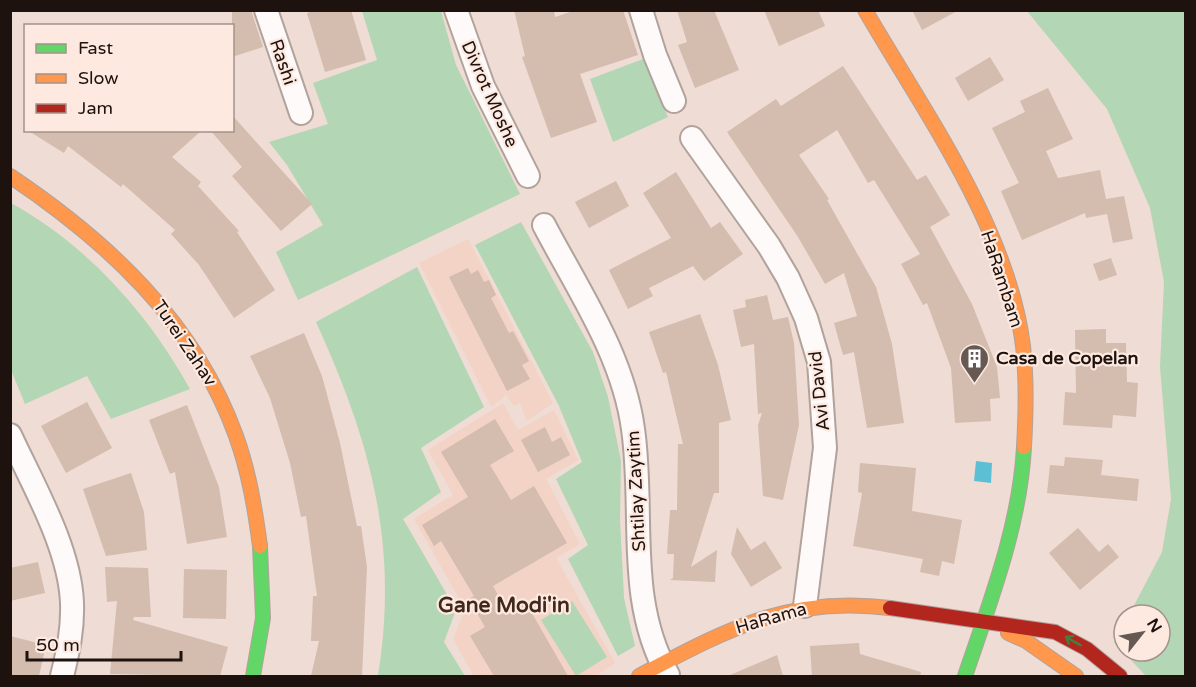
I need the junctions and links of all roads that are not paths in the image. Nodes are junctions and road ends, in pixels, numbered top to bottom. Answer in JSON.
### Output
{"nodes":[{"id":1,"x":266,"y":10,"type":"edge"},
{"id":2,"x":456,"y":10,"type":"edge"},
{"id":3,"x":641,"y":10,"type":"edge"},
{"id":4,"x":865,"y":10,"type":"edge"},
{"id":5,"x":674,"y":102,"type":"dead end"},
{"id":6,"x":301,"y":112,"type":"dead end"},
{"id":7,"x":692,"y":138,"type":"dead end"},
{"id":8,"x":10,"y":176,"type":"edge"},
{"id":9,"x":528,"y":176,"type":"dead end"},
{"id":10,"x":544,"y":225,"type":"dead end"},
{"id":11,"x":10,"y":435,"type":"edge"},
{"id":12,"x":805,"y":606,"type":"junction"},
{"id":13,"x":984,"y":623,"type":"junction"},
{"id":14,"x":665,"y":671,"type":"edge"},
{"id":15,"x":62,"y":676,"type":"edge"},
{"id":16,"x":253,"y":676,"type":"edge"},
{"id":17,"x":639,"y":676,"type":"edge"},
{"id":18,"x":965,"y":676,"type":"edge"},
{"id":19,"x":1076,"y":676,"type":"edge"},
{"id":20,"x":1120,"y":676,"type":"edge"}],
"edges":[{"from":1,"to":6,"type":"street","name":"Rashi"},
{"from":2,"to":9,"type":"street","name":"Divrot Moshe"},
{"from":3,"to":5,"type":"street"},
{"from":4,"to":13,"type":"street","name":"HaRambam"},
{"from":7,"to":12,"type":"street","name":"Avi David"},
{"from":8,"to":16,"type":"street","name":"Turei Zahav"},
{"from":10,"to":14,"type":"street","name":"Shtilay Zaytim"},
{"from":11,"to":15,"type":"street"},
{"from":12,"to":13,"type":"street","name":"HaRama"},
{"from":12,"to":14,"type":"street","name":"HaRama"},
{"from":13,"to":18,"type":"street","name":"HaRambam"},
{"from":13,"to":19,"type":"street"},
{"from":20,"to":13,"type":"street","one_way":true},
{"from":14,"to":17,"type":"street","name":"HaRama"}]}
